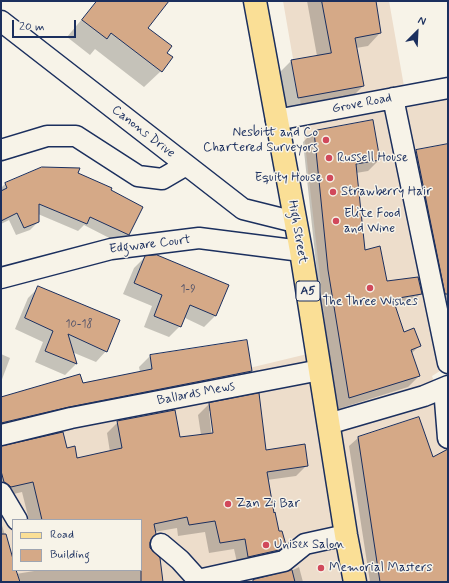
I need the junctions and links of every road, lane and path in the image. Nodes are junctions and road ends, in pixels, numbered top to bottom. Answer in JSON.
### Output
{"nodes":[{"id":1,"x":256,"y":1,"type":"edge"},
{"id":2,"x":1,"y":21,"type":"edge"},
{"id":3,"x":448,"y":88,"type":"edge"},
{"id":4,"x":393,"y":98,"type":"junction"},
{"id":5,"x":276,"y":120,"type":"junction"},
{"id":6,"x":1,"y":150,"type":"edge"},
{"id":7,"x":186,"y":165,"type":"junction"},
{"id":8,"x":294,"y":222,"type":"junction"},
{"id":9,"x":301,"y":252,"type":"junction"},
{"id":10,"x":1,"y":278,"type":"edge"},
{"id":11,"x":448,"y":363,"type":"edge"},
{"id":12,"x":320,"y":370,"type":"junction"},
{"id":13,"x":446,"y":387,"type":"edge"},
{"id":14,"x":328,"y":424,"type":"junction"},
{"id":15,"x":1,"y":435,"type":"edge"},
{"id":16,"x":448,"y":438,"type":"edge"},
{"id":17,"x":1,"y":493,"type":"edge"},
{"id":18,"x":16,"y":519,"type":"edge"},
{"id":19,"x":346,"y":535,"type":"junction"},
{"id":20,"x":161,"y":544,"type":"dead end"},
{"id":21,"x":197,"y":581,"type":"edge"},
{"id":22,"x":355,"y":582,"type":"edge"}],
"edges":[{"from":1,"to":5,"type":"main road","name":"High Street","number":"A5"},
{"from":2,"to":7,"type":"street","name":"Canons Drive"},
{"from":3,"to":4,"type":"street","name":"Grove Road"},
{"from":4,"to":5,"type":"street","name":"Grove Road"},
{"from":4,"to":11,"type":"street"},
{"from":5,"to":8,"type":"main road","name":"High Street","number":"A5"},
{"from":6,"to":7,"type":"street"},
{"from":7,"to":8,"type":"street","name":"Canons Drive"},
{"from":8,"to":9,"type":"main road","name":"High Street","number":"A5"},
{"from":9,"to":10,"type":"street","name":"Edgware Court"},
{"from":9,"to":12,"type":"main road","name":"High Street","number":"A5"},
{"from":12,"to":14,"type":"main road","name":"High Street","number":"A5"},
{"from":12,"to":15,"type":"street","name":"Ballards Mews"},
{"from":13,"to":14,"type":"street"},
{"from":13,"to":16,"type":"street"},
{"from":14,"to":19,"type":"main road","name":"High Street","number":"A5"},
{"from":17,"to":18,"type":"street"},
{"from":19,"to":21,"type":"street"},
{"from":19,"to":22,"type":"main road","name":"High Street","number":"A5"},
{"from":20,"to":21,"type":"street"}]}
